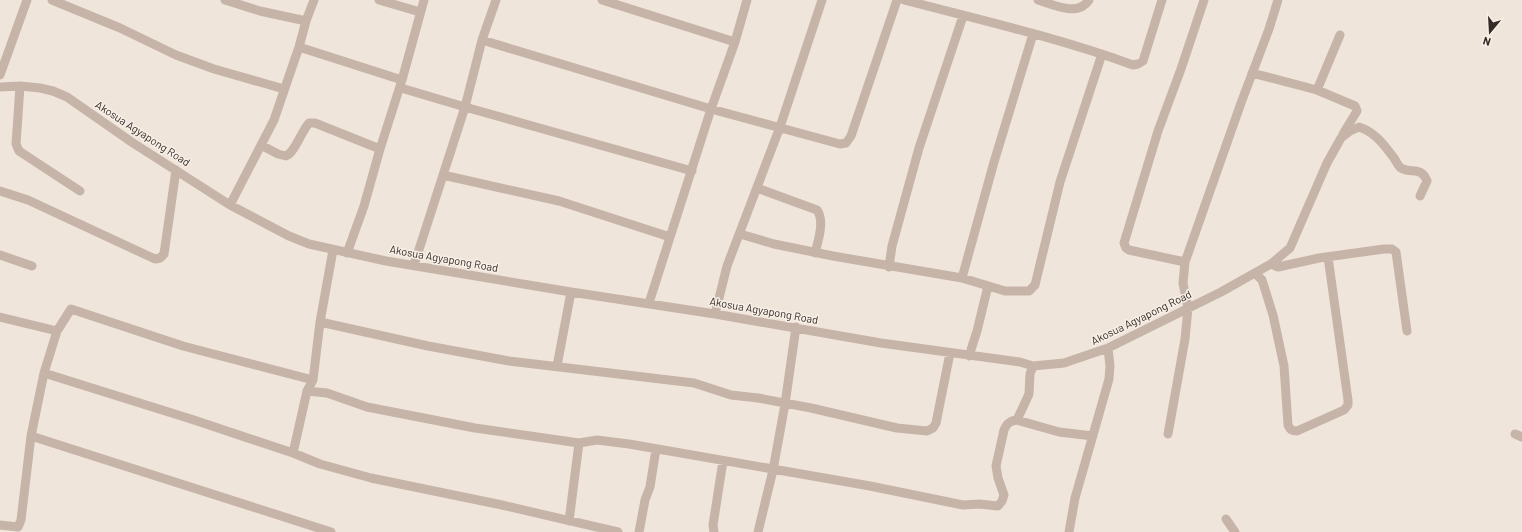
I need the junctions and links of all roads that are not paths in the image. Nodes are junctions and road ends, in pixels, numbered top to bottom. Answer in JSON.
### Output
{"nodes":[{"id":1,"x":27,"y":0,"type":"edge"},
{"id":2,"x":52,"y":0,"type":"edge"},
{"id":3,"x":225,"y":0,"type":"edge"},
{"id":4,"x":314,"y":0,"type":"edge"},
{"id":5,"x":379,"y":0,"type":"edge"},
{"id":6,"x":424,"y":0,"type":"edge"},
{"id":7,"x":496,"y":0,"type":"edge"},
{"id":8,"x":602,"y":0,"type":"edge"},
{"id":9,"x":747,"y":0,"type":"edge"},
{"id":10,"x":822,"y":0,"type":"edge"},
{"id":11,"x":897,"y":0,"type":"edge"},
{"id":12,"x":904,"y":0,"type":"edge"},
{"id":13,"x":1038,"y":0,"type":"edge"},
{"id":14,"x":1089,"y":0,"type":"edge"},
{"id":15,"x":1162,"y":0,"type":"edge"},
{"id":16,"x":1204,"y":0,"type":"edge"},
{"id":17,"x":1278,"y":0,"type":"edge"},
{"id":18,"x":937,"y":4,"type":"edge"},
{"id":19,"x":420,"y":12,"type":"junction"},
{"id":20,"x":963,"y":16,"type":"junction"},
{"id":21,"x":306,"y":21,"type":"junction"},
{"id":22,"x":1033,"y":34,"type":"junction"},
{"id":23,"x":1340,"y":35,"type":"dead end"},
{"id":24,"x":482,"y":40,"type":"junction"},
{"id":25,"x":735,"y":42,"type":"junction"},
{"id":26,"x":299,"y":47,"type":"junction"},
{"id":27,"x":1102,"y":54,"type":"junction"},
{"id":28,"x":1252,"y":73,"type":"junction"},
{"id":29,"x":0,"y":75,"type":"edge"},
{"id":30,"x":401,"y":84,"type":"junction"},
{"id":31,"x":20,"y":86,"type":"junction"},
{"id":32,"x":0,"y":87,"type":"edge"},
{"id":33,"x":284,"y":88,"type":"junction"},
{"id":34,"x":1317,"y":90,"type":"junction"},
{"id":35,"x":465,"y":107,"type":"junction"},
{"id":36,"x":711,"y":108,"type":"junction"},
{"id":37,"x":780,"y":127,"type":"junction"},
{"id":38,"x":1341,"y":138,"type":"junction"},
{"id":39,"x":261,"y":145,"type":"junction"},
{"id":40,"x":380,"y":149,"type":"junction"},
{"id":41,"x":176,"y":170,"type":"junction"},
{"id":42,"x":692,"y":171,"type":"junction"},
{"id":43,"x":443,"y":175,"type":"junction"},
{"id":44,"x":757,"y":188,"type":"junction"},
{"id":45,"x":0,"y":191,"type":"edge"},
{"id":46,"x":80,"y":191,"type":"dead end"},
{"id":47,"x":1420,"y":196,"type":"dead end"},
{"id":48,"x":230,"y":205,"type":"junction"},
{"id":49,"x":740,"y":234,"type":"junction"},
{"id":50,"x":670,"y":237,"type":"junction"},
{"id":51,"x":333,"y":250,"type":"junction"},
{"id":52,"x":347,"y":253,"type":"junction"},
{"id":53,"x":815,"y":253,"type":"junction"},
{"id":54,"x":0,"y":255,"type":"edge"},
{"id":55,"x":1328,"y":257,"type":"junction"},
{"id":56,"x":1185,"y":262,"type":"junction"},
{"id":57,"x":1271,"y":264,"type":"junction"},
{"id":58,"x":414,"y":265,"type":"junction"},
{"id":59,"x":32,"y":266,"type":"dead end"},
{"id":60,"x":889,"y":267,"type":"junction"},
{"id":61,"x":1255,"y":273,"type":"junction"},
{"id":62,"x":962,"y":278,"type":"junction"},
{"id":63,"x":988,"y":286,"type":"junction"},
{"id":64,"x":571,"y":292,"type":"junction"},
{"id":65,"x":649,"y":303,"type":"junction"},
{"id":66,"x":1188,"y":308,"type":"junction"},
{"id":67,"x":715,"y":314,"type":"junction"},
{"id":68,"x":0,"y":317,"type":"edge"},
{"id":69,"x":320,"y":322,"type":"junction"},
{"id":70,"x":796,"y":327,"type":"junction"},
{"id":71,"x":57,"y":331,"type":"junction"},
{"id":72,"x":1407,"y":331,"type":"dead end"},
{"id":73,"x":1108,"y":348,"type":"junction"},
{"id":74,"x":950,"y":353,"type":"junction"},
{"id":75,"x":969,"y":356,"type":"junction"},
{"id":76,"x":557,"y":366,"type":"junction"},
{"id":77,"x":1033,"y":366,"type":"junction"},
{"id":78,"x":44,"y":373,"type":"junction"},
{"id":79,"x":313,"y":380,"type":"junction"},
{"id":80,"x":307,"y":391,"type":"junction"},
{"id":81,"x":785,"y":404,"type":"junction"},
{"id":82,"x":1017,"y":420,"type":"junction"},
{"id":83,"x":1168,"y":434,"type":"dead end"},
{"id":84,"x":31,"y":436,"type":"junction"},
{"id":85,"x":1093,"y":436,"type":"junction"},
{"id":86,"x":579,"y":443,"type":"junction"},
{"id":87,"x":656,"y":449,"type":"junction"},
{"id":88,"x":293,"y":453,"type":"junction"},
{"id":89,"x":723,"y":461,"type":"junction"},
{"id":90,"x":773,"y":470,"type":"junction"},
{"id":91,"x":1226,"y":518,"type":"dead end"},
{"id":92,"x":569,"y":521,"type":"junction"},
{"id":93,"x":0,"y":525,"type":"edge"},
{"id":94,"x":331,"y":532,"type":"edge"},
{"id":95,"x":618,"y":532,"type":"edge"},
{"id":96,"x":639,"y":532,"type":"edge"},
{"id":97,"x":714,"y":532,"type":"edge"},
{"id":98,"x":758,"y":532,"type":"edge"},
{"id":99,"x":1069,"y":532,"type":"edge"},
{"id":100,"x":1235,"y":532,"type":"edge"}],
"edges":[{"from":1,"to":29,"type":"street"},
{"from":2,"to":33,"type":"street"},
{"from":3,"to":21,"type":"street"},
{"from":4,"to":21,"type":"street"},
{"from":5,"to":19,"type":"street"},
{"from":6,"to":19,"type":"street"},
{"from":7,"to":24,"type":"street"},
{"from":8,"to":25,"type":"street"},
{"from":9,"to":25,"type":"street"},
{"from":10,"to":37,"type":"street"},
{"from":11,"to":37,"type":"street"},
{"from":12,"to":18,"type":"street"},
{"from":13,"to":14,"type":"street"},
{"from":15,"to":27,"type":"street"},
{"from":16,"to":56,"type":"street"},
{"from":17,"to":28,"type":"street"},
{"from":18,"to":20,"type":"street"},
{"from":19,"to":30,"type":"street"},
{"from":20,"to":22,"type":"street"},
{"from":20,"to":60,"type":"street"},
{"from":21,"to":26,"type":"street"},
{"from":22,"to":27,"type":"street"},
{"from":22,"to":62,"type":"street"},
{"from":23,"to":34,"type":"street"},
{"from":24,"to":35,"type":"street"},
{"from":24,"to":36,"type":"street"},
{"from":25,"to":36,"type":"street"},
{"from":26,"to":30,"type":"street"},
{"from":26,"to":33,"type":"street"},
{"from":27,"to":63,"type":"street"},
{"from":28,"to":34,"type":"street"},
{"from":28,"to":56,"type":"street"},
{"from":30,"to":35,"type":"street"},
{"from":30,"to":40,"type":"street"},
{"from":31,"to":32,"type":"street","name":"Akosua Agyapong Road"},
{"from":31,"to":41,"type":"street","name":"Akosua Agyapong Road"},
{"from":31,"to":46,"type":"street"},
{"from":33,"to":39,"type":"street"},
{"from":34,"to":38,"type":"street"},
{"from":35,"to":42,"type":"street"},
{"from":35,"to":43,"type":"street"},
{"from":36,"to":37,"type":"street"},
{"from":36,"to":42,"type":"street"},
{"from":37,"to":44,"type":"street"},
{"from":38,"to":47,"type":"street","name":"Akosua Agyapong Road"},
{"from":38,"to":57,"type":"street","name":"Akosua Agyapong Road"},
{"from":39,"to":40,"type":"street"},
{"from":39,"to":48,"type":"street"},
{"from":40,"to":52,"type":"street"},
{"from":41,"to":45,"type":"street"},
{"from":41,"to":48,"type":"street","name":"Akosua Agyapong Road"},
{"from":42,"to":50,"type":"street"},
{"from":43,"to":50,"type":"street"},
{"from":43,"to":58,"type":"street"},
{"from":44,"to":49,"type":"street"},
{"from":44,"to":53,"type":"street"},
{"from":48,"to":51,"type":"street","name":"Akosua Agyapong Road"},
{"from":49,"to":53,"type":"street"},
{"from":49,"to":67,"type":"street"},
{"from":50,"to":65,"type":"street"},
{"from":51,"to":52,"type":"street","name":"Akosua Agyapong Road"},
{"from":51,"to":69,"type":"street"},
{"from":52,"to":58,"type":"street","name":"Akosua Agyapong Road"},
{"from":53,"to":60,"type":"street"},
{"from":54,"to":59,"type":"street"},
{"from":55,"to":57,"type":"street"},
{"from":55,"to":61,"type":"street"},
{"from":55,"to":72,"type":"street"},
{"from":56,"to":66,"type":"street"},
{"from":57,"to":61,"type":"street","name":"Akosua Agyapong Road"},
{"from":58,"to":64,"type":"street","name":"Akosua Agyapong Road"},
{"from":60,"to":62,"type":"street"},
{"from":61,"to":66,"type":"street","name":"Akosua Agyapong Road"},
{"from":62,"to":63,"type":"street"},
{"from":63,"to":75,"type":"street"},
{"from":64,"to":65,"type":"street","name":"Akosua Agyapong Road"},
{"from":64,"to":76,"type":"street"},
{"from":65,"to":67,"type":"street","name":"Akosua Agyapong Road"},
{"from":66,"to":73,"type":"street","name":"Akosua Agyapong Road"},
{"from":66,"to":83,"type":"street"},
{"from":67,"to":70,"type":"street","name":"Akosua Agyapong Road"},
{"from":68,"to":71,"type":"street"},
{"from":69,"to":76,"type":"street"},
{"from":69,"to":79,"type":"street"},
{"from":70,"to":74,"type":"street","name":"Akosua Agyapong Road"},
{"from":70,"to":81,"type":"street"},
{"from":71,"to":78,"type":"street"},
{"from":71,"to":79,"type":"street"},
{"from":73,"to":77,"type":"street","name":"Akosua Agyapong Road"},
{"from":73,"to":85,"type":"street"},
{"from":74,"to":75,"type":"street","name":"Akosua Agyapong Road"},
{"from":74,"to":81,"type":"street"},
{"from":75,"to":77,"type":"street","name":"Akosua Agyapong Road"},
{"from":76,"to":81,"type":"street"},
{"from":77,"to":82,"type":"street"},
{"from":78,"to":84,"type":"street"},
{"from":78,"to":88,"type":"street"},
{"from":79,"to":80,"type":"street"},
{"from":80,"to":86,"type":"street"},
{"from":80,"to":88,"type":"street"},
{"from":81,"to":90,"type":"street"},
{"from":82,"to":85,"type":"street"},
{"from":82,"to":90,"type":"street"},
{"from":84,"to":93,"type":"street"},
{"from":84,"to":94,"type":"street"},
{"from":85,"to":99,"type":"street"},
{"from":86,"to":87,"type":"street"},
{"from":86,"to":92,"type":"street"},
{"from":87,"to":89,"type":"street"},
{"from":87,"to":96,"type":"street"},
{"from":88,"to":92,"type":"street"},
{"from":89,"to":90,"type":"street"},
{"from":89,"to":97,"type":"street"},
{"from":90,"to":98,"type":"street"},
{"from":91,"to":100,"type":"street"},
{"from":92,"to":95,"type":"street"}]}
